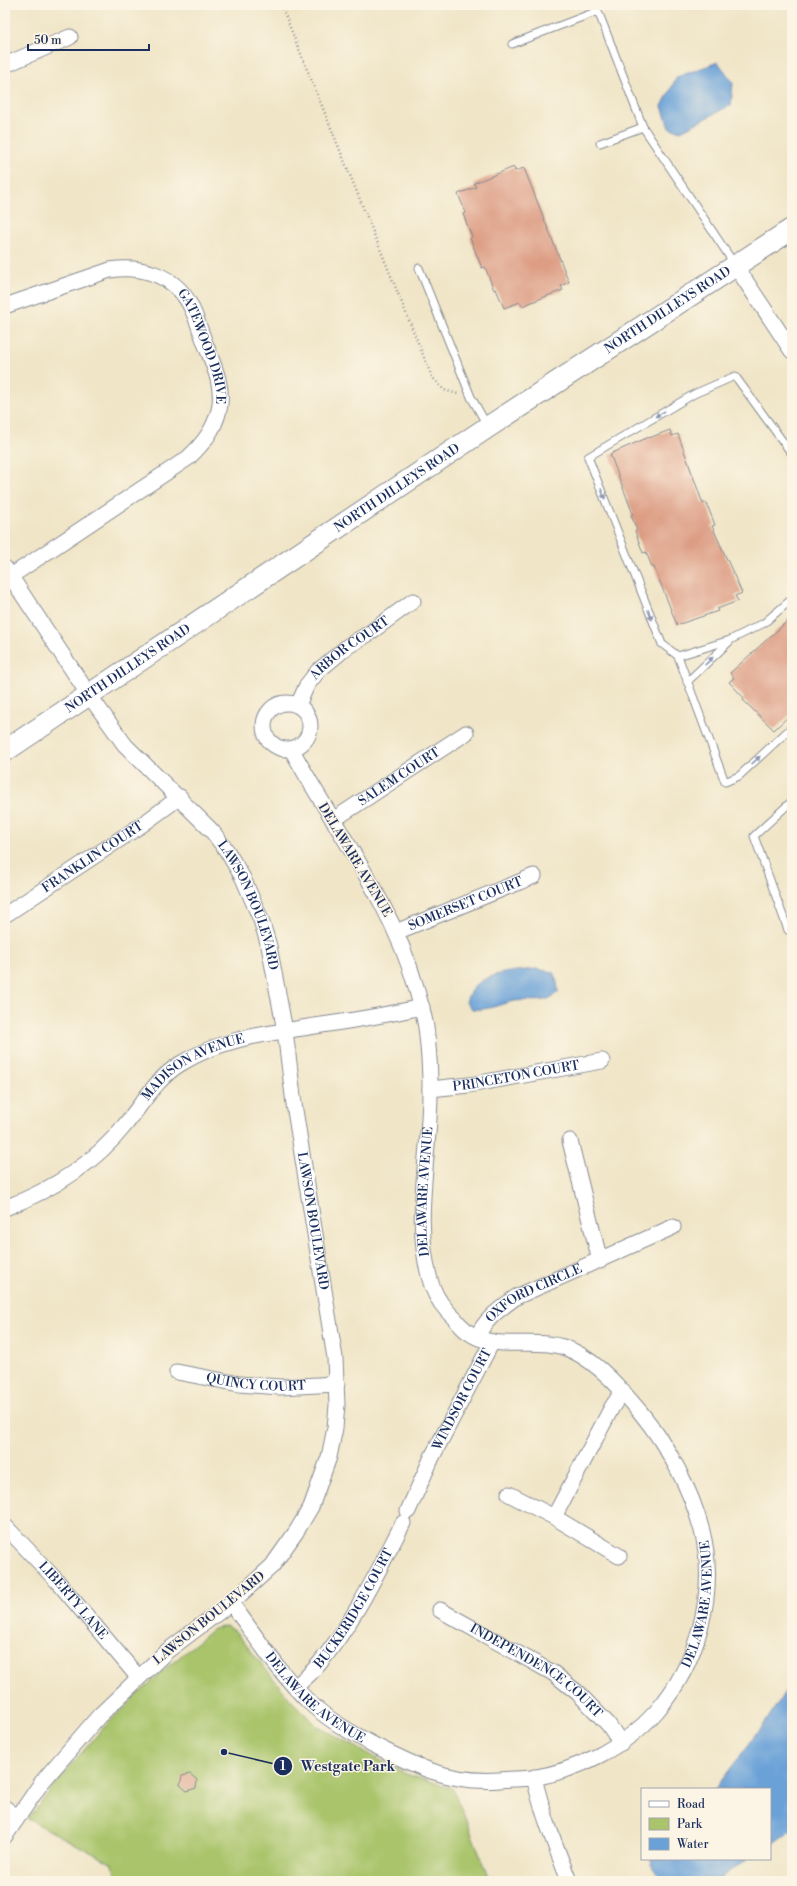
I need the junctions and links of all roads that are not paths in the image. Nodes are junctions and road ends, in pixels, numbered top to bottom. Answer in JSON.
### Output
{"nodes":[{"id":1,"x":70,"y":37,"type":"dead end"},
{"id":2,"x":512,"y":44,"type":"dead end"},
{"id":3,"x":5,"y":65,"type":"edge"},
{"id":4,"x":643,"y":127,"type":"junction"},
{"id":5,"x":600,"y":143,"type":"dead end"},
{"id":6,"x":792,"y":228,"type":"edge"},
{"id":7,"x":735,"y":265,"type":"junction"},
{"id":8,"x":419,"y":268,"type":"dead end"},
{"id":9,"x":5,"y":306,"type":"edge"},
{"id":10,"x":792,"y":351,"type":"edge"},
{"id":11,"x":488,"y":427,"type":"junction"},
{"id":12,"x":792,"y":454,"type":"edge"},
{"id":13,"x":7,"y":575,"type":"edge"},
{"id":14,"x":792,"y":599,"type":"edge"},
{"id":15,"x":412,"y":601,"type":"dead end"},
{"id":16,"x":730,"y":640,"type":"junction"},
{"id":17,"x":678,"y":656,"type":"junction"},
{"id":18,"x":687,"y":682,"type":"junction"},
{"id":19,"x":89,"y":695,"type":"junction"},
{"id":20,"x":298,"y":706,"type":"junction"},
{"id":21,"x":792,"y":727,"type":"edge"},
{"id":22,"x":466,"y":733,"type":"dead end"},
{"id":23,"x":292,"y":750,"type":"junction"},
{"id":24,"x":5,"y":751,"type":"edge"},
{"id":25,"x":180,"y":798,"type":"junction"},
{"id":26,"x":792,"y":801,"type":"edge"},
{"id":27,"x":333,"y":820,"type":"junction"},
{"id":28,"x":534,"y":876,"type":"dead end"},
{"id":29,"x":5,"y":915,"type":"edge"},
{"id":30,"x":396,"y":932,"type":"junction"},
{"id":31,"x":792,"y":933,"type":"edge"},
{"id":32,"x":422,"y":1007,"type":"junction"},
{"id":33,"x":285,"y":1031,"type":"junction"},
{"id":34,"x":602,"y":1061,"type":"dead end"},
{"id":35,"x":430,"y":1089,"type":"junction"},
{"id":36,"x":570,"y":1141,"type":"dead end"},
{"id":37,"x":5,"y":1208,"type":"edge"},
{"id":38,"x":673,"y":1227,"type":"dead end"},
{"id":39,"x":600,"y":1261,"type":"junction"},
{"id":40,"x":477,"y":1337,"type":"junction"},
{"id":41,"x":492,"y":1342,"type":"junction"},
{"id":42,"x":177,"y":1372,"type":"dead end"},
{"id":43,"x":337,"y":1384,"type":"junction"},
{"id":44,"x":623,"y":1391,"type":"junction"},
{"id":45,"x":509,"y":1494,"type":"dead end"},
{"id":46,"x":405,"y":1517,"type":"joint"},
{"id":47,"x":554,"y":1517,"type":"junction"},
{"id":48,"x":5,"y":1526,"type":"edge"},
{"id":49,"x":619,"y":1556,"type":"dead end"},
{"id":50,"x":231,"y":1603,"type":"junction"},
{"id":51,"x":440,"y":1610,"type":"dead end"},
{"id":52,"x":138,"y":1677,"type":"junction"},
{"id":53,"x":295,"y":1687,"type":"junction"},
{"id":54,"x":621,"y":1743,"type":"junction"},
{"id":55,"x":534,"y":1777,"type":"junction"},
{"id":56,"x":11,"y":1813,"type":"edge"},
{"id":57,"x":5,"y":1836,"type":"edge"},
{"id":58,"x":569,"y":1881,"type":"edge"}],
"edges":[{"from":1,"to":3,"type":"street"},
{"from":2,"to":4,"type":"lane"},
{"from":4,"to":5,"type":"lane"},
{"from":4,"to":7,"type":"lane"},
{"from":6,"to":7,"type":"street","name":"NORTH DILLEYS ROAD"},
{"from":7,"to":10,"type":"street"},
{"from":7,"to":11,"type":"street","name":"NORTH DILLEYS ROAD"},
{"from":8,"to":11,"type":"lane"},
{"from":9,"to":13,"type":"street","name":"GATEWOOD DRIVE"},
{"from":11,"to":19,"type":"street","name":"NORTH DILLEYS ROAD"},
{"from":12,"to":17,"type":"lane","one_way":true},
{"from":13,"to":19,"type":"street","name":"LAWSON BOULEVARD"},
{"from":14,"to":16,"type":"lane"},
{"from":15,"to":20,"type":"street","name":"ARBOR COURT"},
{"from":16,"to":17,"type":"lane"},
{"from":18,"to":16,"type":"lane","one_way":true},
{"from":17,"to":18,"type":"lane"},
{"from":18,"to":21,"type":"lane","one_way":true},
{"from":19,"to":24,"type":"street","name":"NORTH DILLEYS ROAD"},
{"from":19,"to":25,"type":"street","name":"LAWSON BOULEVARD"},
{"from":20,"to":23,"type":"street"},
{"from":20,"to":23,"type":"street"},
{"from":22,"to":27,"type":"street","name":"SALEM COURT"},
{"from":23,"to":27,"type":"street","name":"DELAWARE AVENUE"},
{"from":25,"to":29,"type":"street","name":"FRANKLIN COURT"},
{"from":25,"to":33,"type":"street","name":"LAWSON BOULEVARD"},
{"from":26,"to":31,"type":"lane"},
{"from":27,"to":30,"type":"street","name":"DELAWARE AVENUE"},
{"from":28,"to":30,"type":"street","name":"SOMERSET COURT"},
{"from":30,"to":32,"type":"street","name":"DELAWARE AVENUE"},
{"from":32,"to":33,"type":"street","name":"MADISON AVENUE"},
{"from":32,"to":35,"type":"street","name":"DELAWARE AVENUE"},
{"from":33,"to":37,"type":"street","name":"MADISON AVENUE"},
{"from":33,"to":43,"type":"street","name":"LAWSON BOULEVARD"},
{"from":34,"to":35,"type":"street","name":"PRINCETON COURT"},
{"from":35,"to":40,"type":"street","name":"DELAWARE AVENUE"},
{"from":36,"to":39,"type":"street"},
{"from":38,"to":39,"type":"street","name":"OXFORD CIRCLE"},
{"from":39,"to":40,"type":"street","name":"OXFORD CIRCLE"},
{"from":40,"to":41,"type":"street","name":"DELAWARE AVENUE"},
{"from":41,"to":44,"type":"street","name":"DELAWARE AVENUE"},
{"from":41,"to":46,"type":"street","name":"WINDSOR COURT"},
{"from":42,"to":43,"type":"street","name":"QUINCY COURT"},
{"from":43,"to":50,"type":"street","name":"LAWSON BOULEVARD"},
{"from":44,"to":47,"type":"street"},
{"from":44,"to":54,"type":"street","name":"DELAWARE AVENUE"},
{"from":45,"to":47,"type":"street"},
{"from":46,"to":53,"type":"street","name":"BUCKERIDGE COURT"},
{"from":47,"to":49,"type":"street"},
{"from":48,"to":52,"type":"street","name":"LIBERTY LANE"},
{"from":50,"to":52,"type":"street","name":"LAWSON BOULEVARD"},
{"from":50,"to":53,"type":"street","name":"DELAWARE AVENUE"},
{"from":51,"to":54,"type":"street","name":"INDEPENDENCE COURT"},
{"from":52,"to":56,"type":"street","name":"LAWSON BOULEVARD"},
{"from":53,"to":55,"type":"street","name":"DELAWARE AVENUE"},
{"from":54,"to":55,"type":"street","name":"DELAWARE AVENUE"},
{"from":55,"to":58,"type":"street"},
{"from":56,"to":57,"type":"street","name":"LAWSON BOULEVARD"}]}
